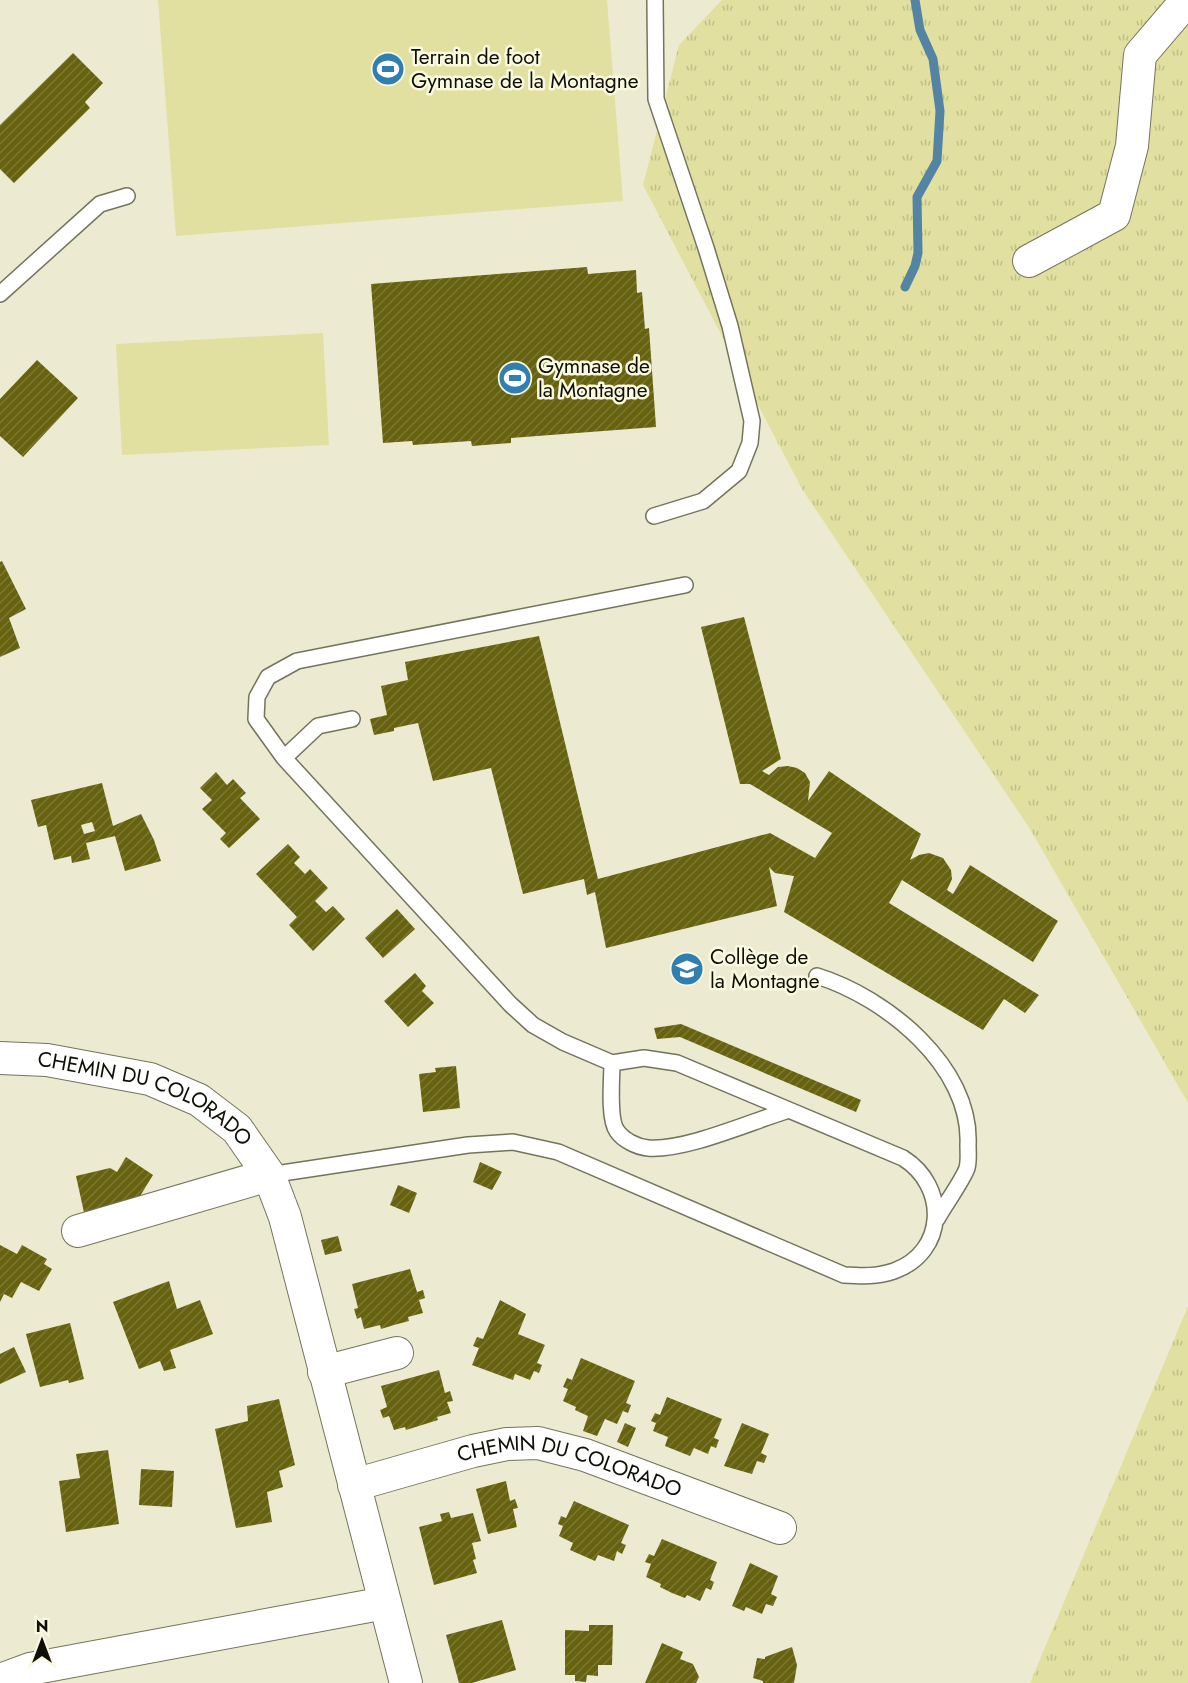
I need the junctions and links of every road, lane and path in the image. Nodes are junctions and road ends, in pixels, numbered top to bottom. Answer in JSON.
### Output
{"nodes":[{"id":1,"x":655,"y":0,"type":"edge"},
{"id":2,"x":1187,"y":0,"type":"edge"},
{"id":3,"x":127,"y":196,"type":"dead end"},
{"id":4,"x":1029,"y":261,"type":"dead end"},
{"id":5,"x":0,"y":294,"type":"edge"},
{"id":6,"x":654,"y":516,"type":"dead end"},
{"id":7,"x":685,"y":585,"type":"dead end"},
{"id":8,"x":352,"y":719,"type":"dead end"},
{"id":9,"x":284,"y":758,"type":"junction"},
{"id":10,"x":817,"y":976,"type":"dead end"},
{"id":11,"x":0,"y":1058,"type":"edge"},
{"id":12,"x":612,"y":1063,"type":"junction"},
{"id":13,"x":786,"y":1111,"type":"junction"},
{"id":14,"x":269,"y":1175,"type":"junction"},
{"id":15,"x":937,"y":1219,"type":"junction"},
{"id":16,"x":78,"y":1231,"type":"dead end"},
{"id":17,"x":397,"y":1353,"type":"dead end"},
{"id":18,"x":324,"y":1372,"type":"junction"},
{"id":19,"x":354,"y":1485,"type":"junction"},
{"id":20,"x":780,"y":1528,"type":"dead end"},
{"id":21,"x":385,"y":1603,"type":"junction"},
{"id":22,"x":0,"y":1680,"type":"edge"},
{"id":23,"x":406,"y":1683,"type":"edge"}],
"edges":[{"from":1,"to":6,"type":"lane"},
{"from":2,"to":4,"type":"street"},
{"from":3,"to":5,"type":"lane"},
{"from":7,"to":9,"type":"lane"},
{"from":8,"to":9,"type":"lane"},
{"from":9,"to":12,"type":"lane"},
{"from":10,"to":15,"type":"lane"},
{"from":11,"to":14,"type":"street","name":"CHEMIN DU COLORADO"},
{"from":12,"to":13,"type":"lane"},
{"from":12,"to":13,"type":"lane"},
{"from":13,"to":15,"type":"lane"},
{"from":14,"to":15,"type":"lane"},
{"from":14,"to":16,"type":"street","name":"CHEMIN DU COLORADO"},
{"from":14,"to":18,"type":"street","name":"CHEMIN DU COLORADO"},
{"from":17,"to":18,"type":"street"},
{"from":18,"to":19,"type":"street","name":"CHEMIN DU COLORADO"},
{"from":19,"to":20,"type":"street","name":"CHEMIN DU COLORADO"},
{"from":19,"to":21,"type":"street","name":"CHEMIN DU COLORADO"},
{"from":21,"to":22,"type":"street"},
{"from":21,"to":23,"type":"street","name":"CHEMIN DU COLORADO"}]}
